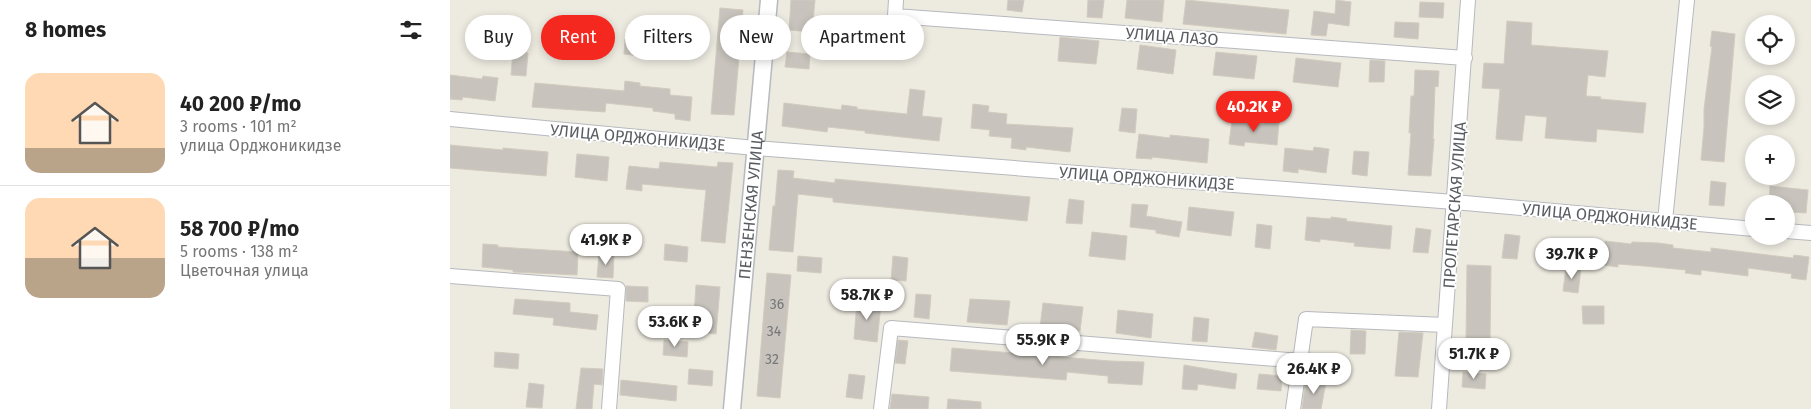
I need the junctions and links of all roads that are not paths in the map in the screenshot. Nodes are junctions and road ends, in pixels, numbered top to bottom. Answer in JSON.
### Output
{"nodes":[{"id":1,"x":769,"y":0,"type":"edge"},
{"id":2,"x":896,"y":0,"type":"edge"},
{"id":3,"x":1468,"y":0,"type":"edge"},
{"id":4,"x":1687,"y":0,"type":"edge"},
{"id":5,"x":1465,"y":58,"type":"junction"},
{"id":6,"x":450,"y":119,"type":"edge"},
{"id":7,"x":755,"y":148,"type":"junction"},
{"id":8,"x":1454,"y":202,"type":"junction"},
{"id":9,"x":1665,"y":221,"type":"junction"},
{"id":10,"x":1745,"y":228,"type":"edge"},
{"id":11,"x":1795,"y":232,"type":"edge"},
{"id":12,"x":1811,"y":233,"type":"edge"},
{"id":13,"x":450,"y":276,"type":"edge"},
{"id":14,"x":1445,"y":325,"type":"junction"},
{"id":15,"x":1300,"y":361,"type":"junction"},
{"id":16,"x":609,"y":409,"type":"edge"},
{"id":17,"x":732,"y":409,"type":"edge"},
{"id":18,"x":881,"y":409,"type":"edge"},
{"id":19,"x":1293,"y":409,"type":"edge"},
{"id":20,"x":1439,"y":409,"type":"edge"}],
"edges":[{"from":1,"to":7,"type":"street","name":"ПЕНЗЕНСКАЯ УЛИЦА"},
{"from":2,"to":5,"type":"street","name":"УЛИЦА ЛАЗО"},
{"from":3,"to":5,"type":"street","name":"ПРОЛЕТАРСКАЯ УЛИЦА"},
{"from":4,"to":9,"type":"street"},
{"from":5,"to":8,"type":"street","name":"ПРОЛЕТАРСКАЯ УЛИЦА"},
{"from":6,"to":7,"type":"street","name":"УЛИЦА ОРДЖОНИКИДЗЕ"},
{"from":7,"to":8,"type":"street","name":"УЛИЦА ОРДЖОНИКИДЗЕ"},
{"from":7,"to":17,"type":"street","name":"ПЕНЗЕНСКАЯ УЛИЦА"},
{"from":8,"to":9,"type":"street","name":"УЛИЦА ОРДЖОНИКИДЗЕ"},
{"from":8,"to":14,"type":"street","name":"ПРОЛЕТАРСКАЯ УЛИЦА"},
{"from":9,"to":10,"type":"street","name":"УЛИЦА ОРДЖОНИКИДЗЕ"},
{"from":11,"to":12,"type":"street"},
{"from":13,"to":16,"type":"street"},
{"from":14,"to":15,"type":"street"},
{"from":14,"to":20,"type":"street","name":"ПРОЛЕТАРСКАЯ УЛИЦА"},
{"from":15,"to":18,"type":"street"},
{"from":15,"to":19,"type":"street"}]}
